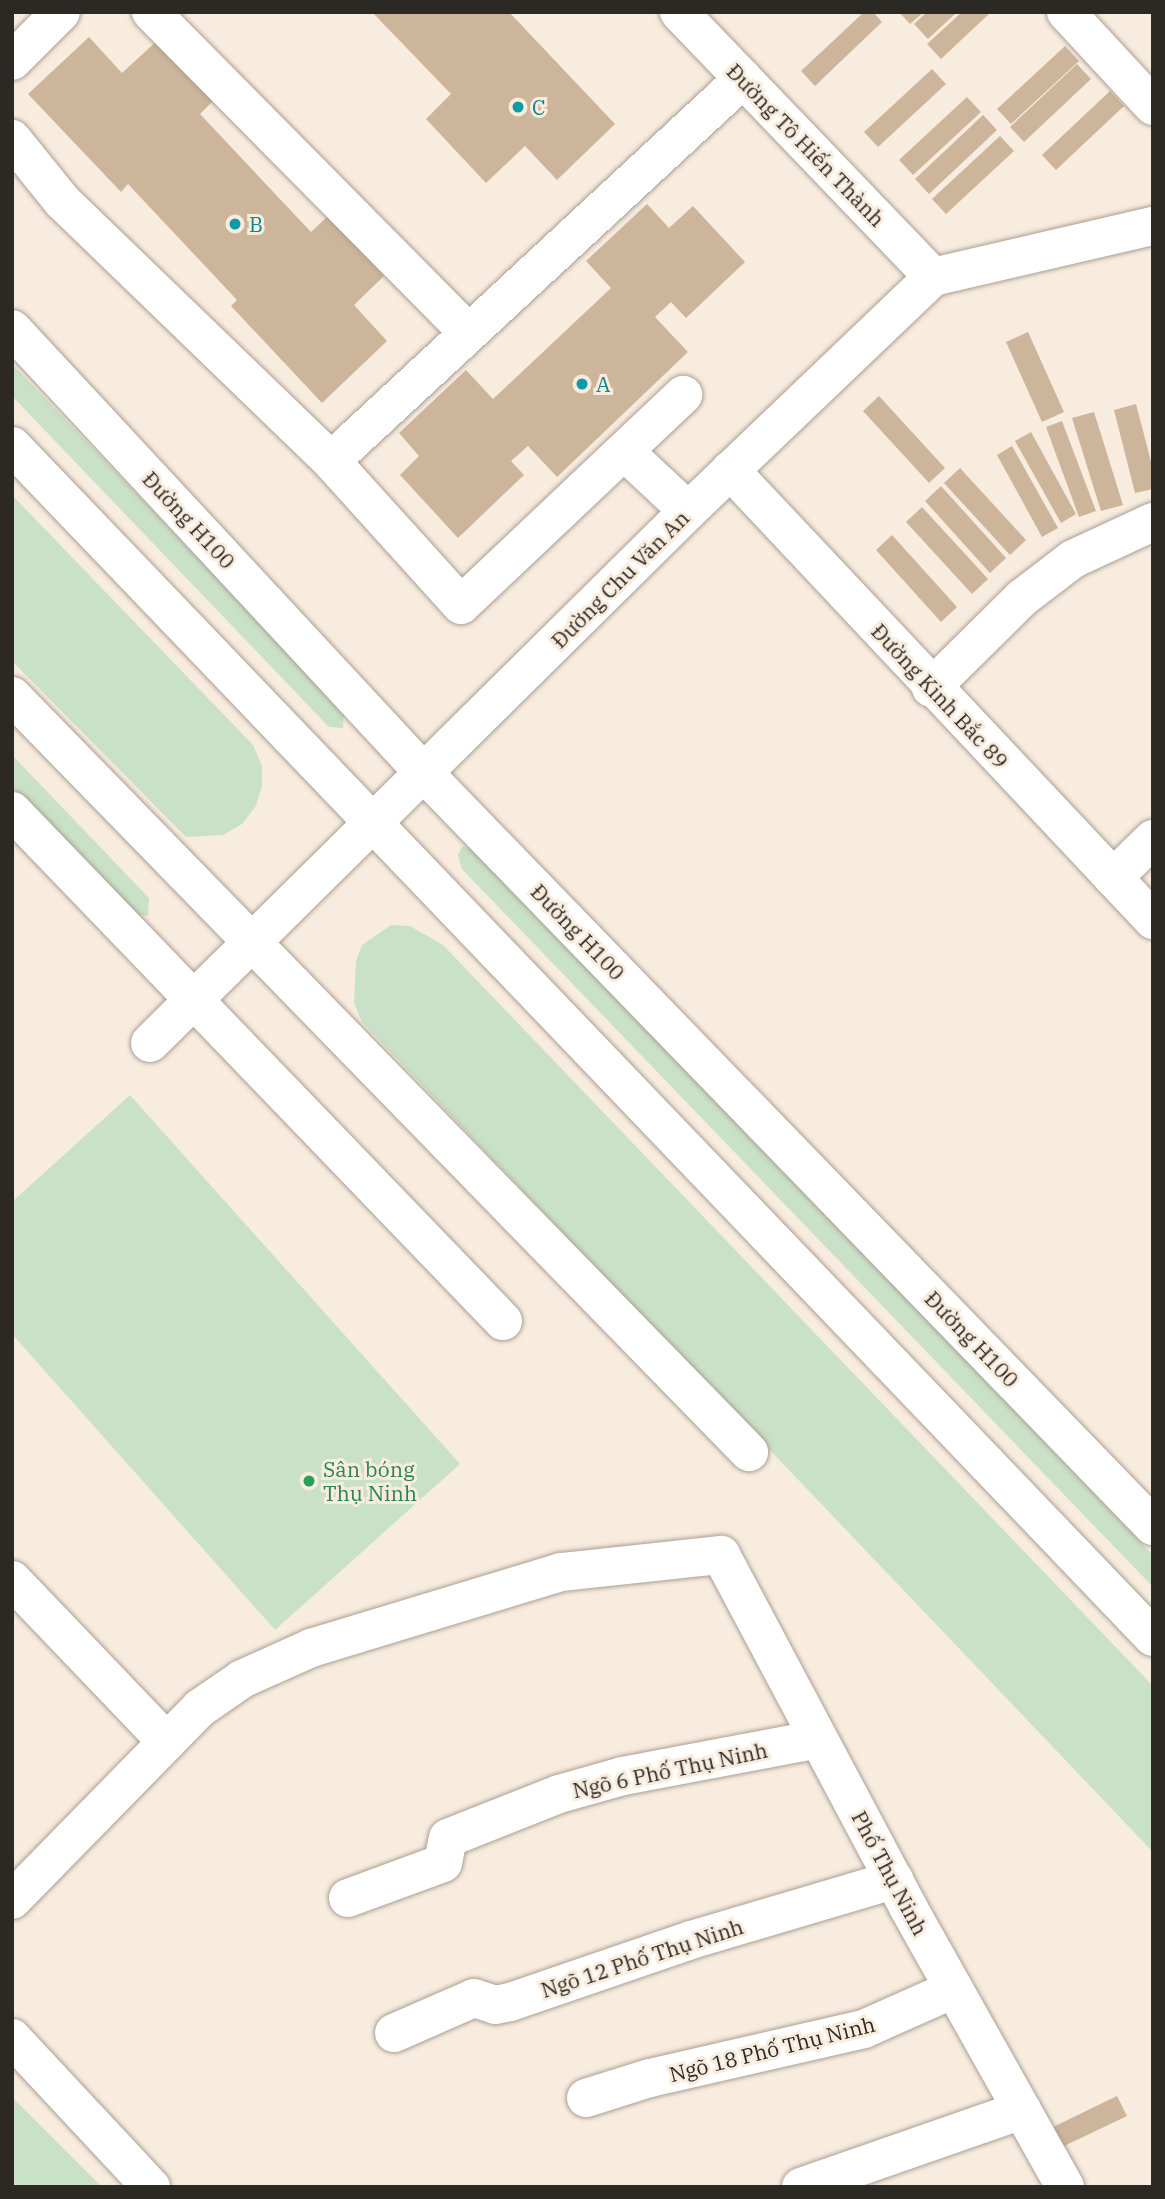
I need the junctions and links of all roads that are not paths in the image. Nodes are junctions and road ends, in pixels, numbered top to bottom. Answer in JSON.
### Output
{"nodes":[{"id":1,"x":61,"y":12,"type":"edge"},
{"id":2,"x":151,"y":12,"type":"edge"},
{"id":3,"x":679,"y":12,"type":"edge"},
{"id":4,"x":1066,"y":12,"type":"edge"},
{"id":5,"x":12,"y":61,"type":"edge"},
{"id":6,"x":743,"y":79,"type":"junction"},
{"id":7,"x":1153,"y":106,"type":"edge"},
{"id":8,"x":12,"y":139,"type":"edge"},
{"id":9,"x":1153,"y":226,"type":"edge"},
{"id":10,"x":933,"y":277,"type":"junction"},
{"id":11,"x":12,"y":329,"type":"edge"},
{"id":12,"x":468,"y":332,"type":"junction"},
{"id":13,"x":683,"y":395,"type":"dead end"},
{"id":14,"x":12,"y":446,"type":"edge"},
{"id":15,"x":625,"y":452,"type":"junction"},
{"id":16,"x":331,"y":461,"type":"junction"},
{"id":17,"x":730,"y":470,"type":"junction"},
{"id":18,"x":688,"y":511,"type":"junction"},
{"id":19,"x":1153,"y":522,"type":"edge"},
{"id":20,"x":931,"y":688,"type":"junction"},
{"id":21,"x":12,"y":696,"type":"edge"},
{"id":22,"x":424,"y":773,"type":"junction"},
{"id":23,"x":12,"y":811,"type":"edge"},
{"id":24,"x":373,"y":823,"type":"junction"},
{"id":25,"x":1153,"y":839,"type":"edge"},
{"id":26,"x":1113,"y":878,"type":"junction"},
{"id":27,"x":1153,"y":920,"type":"edge"},
{"id":28,"x":251,"y":944,"type":"junction"},
{"id":29,"x":194,"y":1000,"type":"junction"},
{"id":30,"x":150,"y":1043,"type":"dead end"},
{"id":31,"x":503,"y":1321,"type":"dead end"},
{"id":32,"x":749,"y":1452,"type":"dead end"},
{"id":33,"x":1153,"y":1526,"type":"edge"},
{"id":34,"x":12,"y":1580,"type":"edge"},
{"id":35,"x":1153,"y":1637,"type":"edge"},
{"id":36,"x":818,"y":1738,"type":"junction"},
{"id":37,"x":167,"y":1742,"type":"junction"},
{"id":38,"x":894,"y":1880,"type":"junction"},
{"id":39,"x":348,"y":1898,"type":"dead end"},
{"id":40,"x":12,"y":1900,"type":"edge"},
{"id":41,"x":954,"y":1989,"type":"junction"},
{"id":42,"x":394,"y":2033,"type":"dead end"},
{"id":43,"x":12,"y":2038,"type":"edge"},
{"id":44,"x":586,"y":2098,"type":"dead end"},
{"id":45,"x":1022,"y":2110,"type":"junction"},
{"id":46,"x":151,"y":2187,"type":"edge"},
{"id":47,"x":801,"y":2187,"type":"edge"},
{"id":48,"x":1066,"y":2187,"type":"edge"}],
"edges":[{"from":1,"to":5,"type":"street"},
{"from":2,"to":12,"type":"street"},
{"from":3,"to":6,"type":"street","name":"Đường Tô Hiến Thành"},
{"from":4,"to":7,"type":"street"},
{"from":6,"to":10,"type":"street","name":"Đường Tô Hiến Thành"},
{"from":6,"to":12,"type":"street"},
{"from":8,"to":16,"type":"street"},
{"from":9,"to":10,"type":"street"},
{"from":10,"to":17,"type":"street","name":"Đường Chu Văn An"},
{"from":11,"to":22,"type":"street","name":"Đường H100"},
{"from":12,"to":16,"type":"street"},
{"from":13,"to":15,"type":"street"},
{"from":14,"to":24,"type":"street"},
{"from":15,"to":16,"type":"street"},
{"from":15,"to":18,"type":"street"},
{"from":17,"to":18,"type":"street","name":"Đường Chu Văn An"},
{"from":17,"to":20,"type":"street","name":"Đường Kinh Bắc 89"},
{"from":18,"to":22,"type":"street","name":"Đường Chu Văn An"},
{"from":19,"to":20,"type":"street"},
{"from":20,"to":26,"type":"street","name":"Đường Kinh Bắc 89"},
{"from":21,"to":28,"type":"street"},
{"from":22,"to":24,"type":"street","name":"Đường Chu Văn An"},
{"from":22,"to":33,"type":"street","name":"Đường H100"},
{"from":23,"to":29,"type":"street"},
{"from":24,"to":28,"type":"street","name":"Đường Chu Văn An"},
{"from":24,"to":35,"type":"street"},
{"from":25,"to":26,"type":"street"},
{"from":26,"to":27,"type":"street","name":"Đường Kinh Bắc 89"},
{"from":28,"to":29,"type":"street","name":"Đường Chu Văn An"},
{"from":28,"to":32,"type":"street"},
{"from":29,"to":30,"type":"street","name":"Đường Chu Văn An"},
{"from":29,"to":31,"type":"street"},
{"from":34,"to":37,"type":"street"},
{"from":36,"to":37,"type":"street","name":"Phố Thụ Ninh"},
{"from":36,"to":38,"type":"street","name":"Phố Thụ Ninh"},
{"from":36,"to":39,"type":"street","name":"Ngõ 6 Phố Thụ Ninh"},
{"from":37,"to":40,"type":"street"},
{"from":38,"to":41,"type":"street","name":"Phố Thụ Ninh"},
{"from":38,"to":42,"type":"street","name":"Ngõ 12 Phố Thụ Ninh"},
{"from":41,"to":44,"type":"street","name":"Ngõ 18 Phố Thụ Ninh"},
{"from":41,"to":45,"type":"street","name":"Phố Thụ Ninh"},
{"from":43,"to":46,"type":"street"},
{"from":45,"to":47,"type":"street"},
{"from":45,"to":48,"type":"street","name":"Phố Thụ Ninh"}]}
